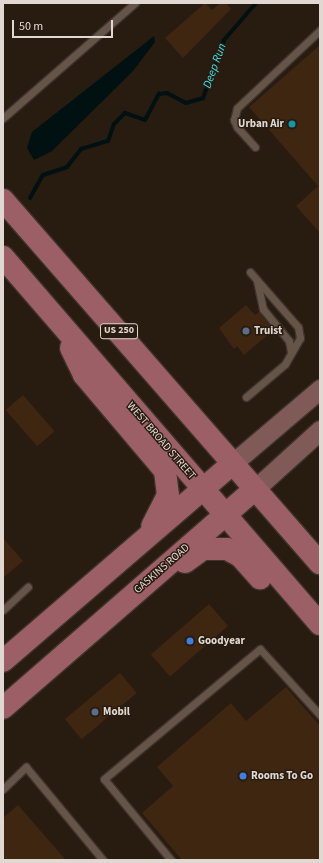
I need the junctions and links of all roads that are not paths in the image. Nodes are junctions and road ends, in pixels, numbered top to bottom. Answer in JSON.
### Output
{"nodes":[{"id":1,"x":135,"y":3,"type":"edge"},
{"id":2,"x":320,"y":30,"type":"edge"},
{"id":3,"x":3,"y":118,"type":"edge"},
{"id":4,"x":254,"y":148,"type":"dead end"},
{"id":5,"x":3,"y":200,"type":"edge"},
{"id":6,"x":3,"y":257,"type":"edge"},
{"id":7,"x":250,"y":272,"type":"dead end"},
{"id":8,"x":257,"y":281,"type":"junction"},
{"id":9,"x":61,"y":325,"type":"junction"},
{"id":10,"x":291,"y":352,"type":"junction"},
{"id":11,"x":320,"y":389,"type":"edge"},
{"id":12,"x":246,"y":397,"type":"dead end"},
{"id":13,"x":320,"y":430,"type":"edge"},
{"id":14,"x":233,"y":463,"type":"junction"},
{"id":15,"x":203,"y":489,"type":"junction"},
{"id":16,"x":255,"y":489,"type":"junction"},
{"id":17,"x":225,"y":514,"type":"junction"},
{"id":18,"x":146,"y":537,"type":"junction"},
{"id":19,"x":320,"y":564,"type":"edge"},
{"id":20,"x":28,"y":587,"type":"dead end"},
{"id":21,"x":3,"y":610,"type":"edge"},
{"id":22,"x":102,"y":622,"type":"junction"},
{"id":23,"x":320,"y":624,"type":"edge"},
{"id":24,"x":320,"y":628,"type":"edge"},
{"id":25,"x":3,"y":661,"type":"edge"},
{"id":26,"x":3,"y":708,"type":"edge"},
{"id":27,"x":320,"y":715,"type":"edge"},
{"id":28,"x":3,"y":789,"type":"edge"},
{"id":29,"x":103,"y":860,"type":"edge"},
{"id":30,"x":171,"y":860,"type":"edge"}],
"edges":[{"from":1,"to":3,"type":"lane"},
{"from":2,"to":4,"type":"lane"},
{"from":5,"to":14,"type":"main road","number":"US 250"},
{"from":6,"to":9,"type":"main road","name":"WEST BROAD STREET"},
{"from":7,"to":8,"type":"lane"},
{"from":8,"to":10,"type":"lane"},
{"from":8,"to":10,"type":"lane"},
{"from":9,"to":15,"type":"main road","name":"WEST BROAD STREET"},
{"from":9,"to":18,"type":"main road"},
{"from":10,"to":12,"type":"lane"},
{"from":11,"to":14,"type":"main road"},
{"from":13,"to":16,"type":"main road","name":"GASKINS ROAD"},
{"from":14,"to":15,"type":"main road"},
{"from":14,"to":16,"type":"main road","number":"US 250"},
{"from":15,"to":17,"type":"main road","name":"WEST BROAD STREET"},
{"from":15,"to":18,"type":"main road"},
{"from":16,"to":17,"type":"main road","name":"GASKINS ROAD"},
{"from":16,"to":19,"type":"main road","number":"US 250"},
{"from":17,"to":22,"type":"main road","name":"GASKINS ROAD"},
{"from":17,"to":23,"type":"main road","name":"WEST BROAD STREET"},
{"from":18,"to":25,"type":"main road"},
{"from":20,"to":21,"type":"lane"},
{"from":22,"to":24,"type":"main road"},
{"from":22,"to":26,"type":"main road","name":"GASKINS ROAD"},
{"from":27,"to":30,"type":"lane"},
{"from":28,"to":29,"type":"lane"}]}
